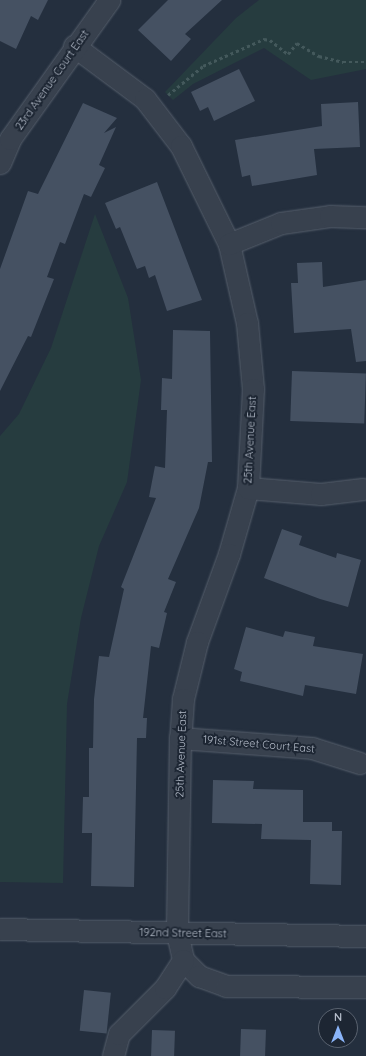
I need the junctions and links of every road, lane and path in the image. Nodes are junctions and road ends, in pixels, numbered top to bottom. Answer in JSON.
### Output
{"nodes":[{"id":1,"x":109,"y":0,"type":"edge"},
{"id":2,"x":74,"y":46,"type":"junction"},
{"id":3,"x":366,"y":62,"type":"edge"},
{"id":4,"x":152,"y":108,"type":"junction"},
{"id":5,"x":0,"y":163,"type":"edge"},
{"id":6,"x":364,"y":217,"type":"dead end"},
{"id":7,"x":229,"y":244,"type":"junction"},
{"id":8,"x":248,"y":488,"type":"junction"},
{"id":9,"x":363,"y":488,"type":"dead end"},
{"id":10,"x":180,"y":738,"type":"junction"},
{"id":11,"x":360,"y":763,"type":"dead end"},
{"id":12,"x":0,"y":929,"type":"edge"},
{"id":13,"x":177,"y":933,"type":"junction"},
{"id":14,"x":366,"y":936,"type":"edge"},
{"id":15,"x":183,"y":960,"type":"junction"},
{"id":16,"x":366,"y":987,"type":"edge"},
{"id":17,"x":112,"y":1056,"type":"edge"}],
"edges":[{"from":1,"to":2,"type":"street","name":"23rd Avenue Court East"},
{"from":2,"to":4,"type":"street","name":"25th Avenue East"},
{"from":2,"to":5,"type":"street","name":"23rd Avenue Court East"},
{"from":3,"to":4,"type":"path"},
{"from":4,"to":7,"type":"street","name":"25th Avenue East"},
{"from":6,"to":7,"type":"street"},
{"from":7,"to":8,"type":"street","name":"25th Avenue East"},
{"from":8,"to":9,"type":"street"},
{"from":8,"to":10,"type":"street","name":"25th Avenue East"},
{"from":10,"to":11,"type":"street","name":"191st Street Court East"},
{"from":10,"to":13,"type":"street","name":"25th Avenue East"},
{"from":12,"to":13,"type":"street","name":"192nd Street East"},
{"from":13,"to":14,"type":"street","name":"192nd Street East"},
{"from":13,"to":15,"type":"street","name":"25th Avenue East"},
{"from":15,"to":16,"type":"street"},
{"from":15,"to":17,"type":"street"}]}
